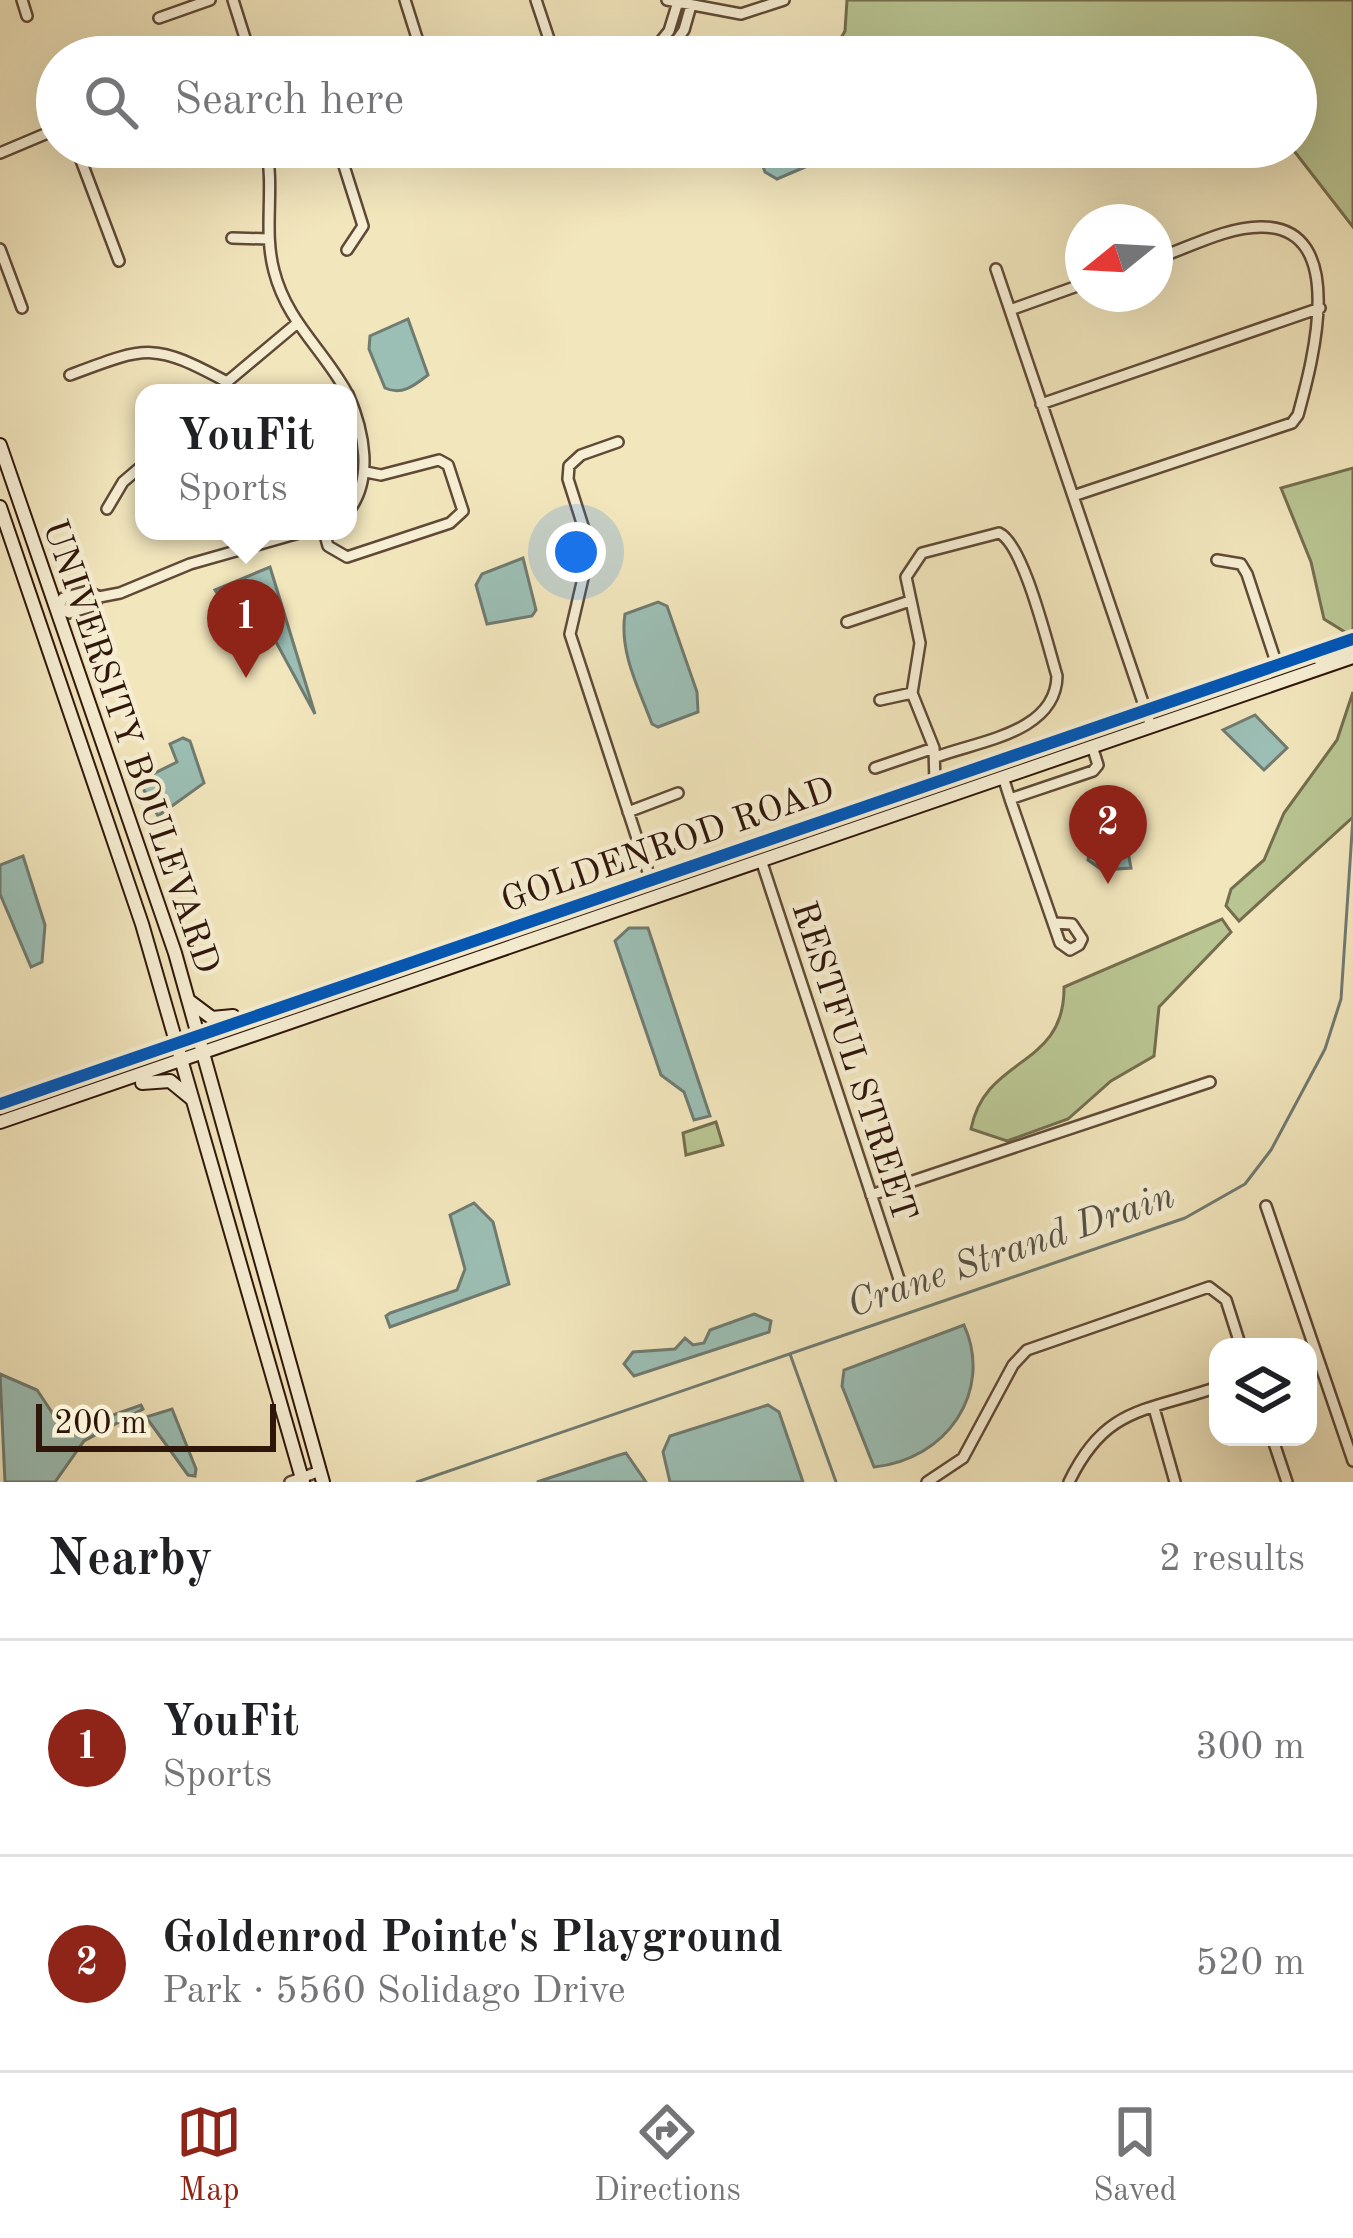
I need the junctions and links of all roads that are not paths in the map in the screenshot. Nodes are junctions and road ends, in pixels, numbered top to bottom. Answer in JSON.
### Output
{"nodes":[{"id":1,"x":22,"y":0,"type":"edge"},
{"id":2,"x":210,"y":0,"type":"edge"},
{"id":3,"x":233,"y":0,"type":"edge"},
{"id":4,"x":405,"y":0,"type":"edge"},
{"id":5,"x":536,"y":0,"type":"edge"},
{"id":6,"x":784,"y":0,"type":"edge"},
{"id":7,"x":672,"y":3,"type":"edge"},
{"id":8,"x":691,"y":9,"type":"junction"},
{"id":9,"x":27,"y":16,"type":"dead end"},
{"id":10,"x":159,"y":19,"type":"dead end"},
{"id":11,"x":244,"y":36,"type":"edge"},
{"id":12,"x":416,"y":36,"type":"edge"},
{"id":13,"x":547,"y":36,"type":"edge"},
{"id":14,"x":666,"y":36,"type":"edge"},
{"id":15,"x":680,"y":36,"type":"edge"},
{"id":16,"x":36,"y":138,"type":"edge"},
{"id":17,"x":0,"y":153,"type":"edge"},
{"id":18,"x":84,"y":168,"type":"edge"},
{"id":19,"x":269,"y":168,"type":"edge"},
{"id":20,"x":345,"y":168,"type":"edge"},
{"id":21,"x":232,"y":238,"type":"dead end"},
{"id":22,"x":269,"y":239,"type":"junction"},
{"id":23,"x":0,"y":249,"type":"edge"},
{"id":24,"x":347,"y":250,"type":"dead end"},
{"id":25,"x":1173,"y":253,"type":"edge"},
{"id":26,"x":119,"y":261,"type":"dead end"},
{"id":27,"x":996,"y":269,"type":"dead end"},
{"id":28,"x":1065,"y":290,"type":"edge"},
{"id":29,"x":22,"y":308,"type":"dead end"},
{"id":30,"x":1321,"y":308,"type":"junction"},
{"id":31,"x":1010,"y":310,"type":"junction"},
{"id":32,"x":295,"y":325,"type":"junction"},
{"id":33,"x":70,"y":375,"type":"dead end"},
{"id":34,"x":221,"y":384,"type":"edge"},
{"id":35,"x":231,"y":384,"type":"edge"},
{"id":36,"x":341,"y":384,"type":"edge"},
{"id":37,"x":1042,"y":404,"type":"junction"},
{"id":38,"x":357,"y":432,"type":"edge"},
{"id":39,"x":618,"y":442,"type":"dead end"},
{"id":40,"x":0,"y":445,"type":"edge"},
{"id":41,"x":135,"y":472,"type":"edge"},
{"id":42,"x":366,"y":472,"type":"junction"},
{"id":43,"x":1073,"y":496,"type":"junction"},
{"id":44,"x":357,"y":499,"type":"edge"},
{"id":45,"x":0,"y":507,"type":"edge"},
{"id":46,"x":107,"y":509,"type":"dead end"},
{"id":47,"x":250,"y":540,"type":"edge"},
{"id":48,"x":326,"y":540,"type":"edge"},
{"id":49,"x":1217,"y":560,"type":"dead end"},
{"id":50,"x":910,"y":601,"type":"junction"},
{"id":51,"x":58,"y":609,"type":"junction"},
{"id":52,"x":847,"y":622,"type":"dead end"},
{"id":53,"x":1344,"y":651,"type":"edge"},
{"id":54,"x":1276,"y":665,"type":"junction"},
{"id":55,"x":912,"y":693,"type":"junction"},
{"id":56,"x":880,"y":700,"type":"dead end"},
{"id":57,"x":1146,"y":711,"type":"junction"},
{"id":58,"x":1178,"y":717,"type":"junction"},
{"id":59,"x":1151,"y":726,"type":"junction"},
{"id":60,"x":1092,"y":746,"type":"junction"},
{"id":61,"x":935,"y":753,"type":"junction"},
{"id":62,"x":875,"y":768,"type":"dead end"},
{"id":63,"x":1003,"y":777,"type":"junction"},
{"id":64,"x":935,"y":783,"type":"junction"},
{"id":65,"x":678,"y":793,"type":"dead end"},
{"id":66,"x":1010,"y":799,"type":"junction"},
{"id":67,"x":853,"y":810,"type":"junction"},
{"id":68,"x":628,"y":812,"type":"junction"},
{"id":69,"x":847,"y":830,"type":"junction"},
{"id":70,"x":761,"y":860,"type":"junction"},
{"id":71,"x":650,"y":880,"type":"junction"},
{"id":72,"x":1054,"y":923,"type":"dead end"},
{"id":73,"x":558,"y":930,"type":"junction"},
{"id":74,"x":470,"y":943,"type":"junction"},
{"id":75,"x":475,"y":959,"type":"junction"},
{"id":76,"x":188,"y":1000,"type":"junction"},
{"id":77,"x":292,"y":1003,"type":"junction"},
{"id":78,"x":198,"y":1035,"type":"junction"},
{"id":79,"x":176,"y":1042,"type":"junction"},
{"id":80,"x":203,"y":1053,"type":"junction"},
{"id":81,"x":182,"y":1061,"type":"junction"},
{"id":82,"x":1210,"y":1082,"type":"dead end"},
{"id":83,"x":193,"y":1100,"type":"junction"},
{"id":84,"x":0,"y":1108,"type":"edge"},
{"id":85,"x":31,"y":1112,"type":"junction"},
{"id":86,"x":0,"y":1122,"type":"edge"},
{"id":87,"x":871,"y":1196,"type":"junction"},
{"id":88,"x":1266,"y":1206,"type":"dead end"},
{"id":89,"x":899,"y":1279,"type":"dead end"},
{"id":90,"x":248,"y":1293,"type":"junction"},
{"id":91,"x":278,"y":1316,"type":"junction"},
{"id":92,"x":1238,"y":1338,"type":"edge"},
{"id":93,"x":1209,"y":1390,"type":"edge"},
{"id":94,"x":1154,"y":1408,"type":"junction"},
{"id":95,"x":1274,"y":1446,"type":"edge"},
{"id":96,"x":1353,"y":1461,"type":"edge"},
{"id":97,"x":322,"y":1477,"type":"edge"},
{"id":98,"x":298,"y":1481,"type":"edge"},
{"id":99,"x":927,"y":1482,"type":"edge"},
{"id":100,"x":1069,"y":1482,"type":"edge"},
{"id":101,"x":1175,"y":1482,"type":"edge"},
{"id":102,"x":1287,"y":1482,"type":"edge"}],
"edges":[{"from":1,"to":9,"type":"street"},
{"from":2,"to":10,"type":"street"},
{"from":3,"to":11,"type":"street"},
{"from":4,"to":12,"type":"street"},
{"from":5,"to":13,"type":"street"},
{"from":6,"to":8,"type":"street"},
{"from":7,"to":8,"type":"street"},
{"from":7,"to":14,"type":"street"},
{"from":8,"to":15,"type":"street"},
{"from":16,"to":17,"type":"street"},
{"from":18,"to":26,"type":"street"},
{"from":19,"to":22,"type":"street"},
{"from":20,"to":24,"type":"street"},
{"from":21,"to":22,"type":"street"},
{"from":22,"to":32,"type":"street"},
{"from":23,"to":29,"type":"street"},
{"from":25,"to":30,"type":"street"},
{"from":27,"to":31,"type":"street"},
{"from":28,"to":31,"type":"street"},
{"from":30,"to":37,"type":"street"},
{"from":30,"to":43,"type":"street"},
{"from":31,"to":37,"type":"street"},
{"from":32,"to":35,"type":"street"},
{"from":32,"to":36,"type":"street"},
{"from":33,"to":34,"type":"street"},
{"from":37,"to":43,"type":"street"},
{"from":38,"to":42,"type":"street"},
{"from":39,"to":68,"type":"street"},
{"from":40,"to":51,"type":"main road","name":"UNIVERSITY BOULEVARD"},
{"from":41,"to":46,"type":"street"},
{"from":42,"to":44,"type":"street"},
{"from":42,"to":48,"type":"street"},
{"from":43,"to":57,"type":"street"},
{"from":45,"to":79,"type":"main road","name":"UNIVERSITY BOULEVARD"},
{"from":47,"to":51,"type":"street"},
{"from":49,"to":54,"type":"street"},
{"from":50,"to":52,"type":"street"},
{"from":50,"to":55,"type":"street"},
{"from":50,"to":61,"type":"street"},
{"from":51,"to":76,"type":"main road","name":"UNIVERSITY BOULEVARD"},
{"from":53,"to":54,"type":"main road","name":"GOLDENROD ROAD"},
{"from":53,"to":58,"type":"main road","name":"GOLDENROD ROAD"},
{"from":54,"to":57,"type":"main road","name":"GOLDENROD ROAD"},
{"from":54,"to":58,"type":"main road"},
{"from":55,"to":56,"type":"street"},
{"from":55,"to":61,"type":"street"},
{"from":57,"to":59,"type":"street"},
{"from":57,"to":64,"type":"main road","name":"GOLDENROD ROAD"},
{"from":58,"to":59,"type":"main road","name":"GOLDENROD ROAD"},
{"from":59,"to":60,"type":"main road","name":"GOLDENROD ROAD"},
{"from":60,"to":63,"type":"main road","name":"GOLDENROD ROAD"},
{"from":60,"to":66,"type":"street"},
{"from":61,"to":62,"type":"street"},
{"from":61,"to":64,"type":"street"},
{"from":63,"to":66,"type":"street"},
{"from":63,"to":69,"type":"main road","name":"GOLDENROD ROAD"},
{"from":64,"to":67,"type":"main road","name":"GOLDENROD ROAD"},
{"from":64,"to":69,"type":"main road"},
{"from":65,"to":68,"type":"street"},
{"from":66,"to":72,"type":"street"},
{"from":67,"to":70,"type":"main road"},
{"from":67,"to":71,"type":"main road","name":"GOLDENROD ROAD"},
{"from":68,"to":71,"type":"street"},
{"from":69,"to":70,"type":"main road","name":"GOLDENROD ROAD"},
{"from":70,"to":73,"type":"main road","name":"GOLDENROD ROAD"},
{"from":70,"to":87,"type":"street","name":"RESTFUL STREET"},
{"from":71,"to":73,"type":"main road"},
{"from":71,"to":74,"type":"main road","name":"GOLDENROD ROAD"},
{"from":73,"to":75,"type":"main road","name":"GOLDENROD ROAD"},
{"from":74,"to":75,"type":"street"},
{"from":74,"to":77,"type":"main road","name":"GOLDENROD ROAD"},
{"from":75,"to":80,"type":"main road","name":"GOLDENROD ROAD"},
{"from":76,"to":77,"type":"main road"},
{"from":76,"to":78,"type":"main road","name":"UNIVERSITY BOULEVARD"},
{"from":77,"to":78,"type":"main road","name":"GOLDENROD ROAD"},
{"from":78,"to":79,"type":"main road","name":"GOLDENROD ROAD"},
{"from":78,"to":80,"type":"main road","name":"UNIVERSITY BOULEVARD"},
{"from":79,"to":81,"type":"main road","name":"UNIVERSITY BOULEVARD"},
{"from":79,"to":84,"type":"main road","name":"GOLDENROD ROAD"},
{"from":80,"to":81,"type":"main road","name":"GOLDENROD ROAD"},
{"from":80,"to":91,"type":"main road","name":"UNIVERSITY BOULEVARD"},
{"from":81,"to":83,"type":"main road","name":"UNIVERSITY BOULEVARD"},
{"from":81,"to":85,"type":"main road","name":"GOLDENROD ROAD"},
{"from":82,"to":87,"type":"street"},
{"from":83,"to":85,"type":"main road"},
{"from":83,"to":90,"type":"main road","name":"UNIVERSITY BOULEVARD"},
{"from":85,"to":86,"type":"main road","name":"GOLDENROD ROAD"},
{"from":87,"to":89,"type":"street","name":"RESTFUL STREET"},
{"from":88,"to":96,"type":"street"},
{"from":90,"to":91,"type":"main road"},
{"from":90,"to":98,"type":"main road","name":"UNIVERSITY BOULEVARD"},
{"from":91,"to":97,"type":"main road","name":"UNIVERSITY BOULEVARD"},
{"from":92,"to":99,"type":"street"},
{"from":93,"to":94,"type":"street"},
{"from":94,"to":100,"type":"street"},
{"from":94,"to":101,"type":"street"},
{"from":95,"to":102,"type":"street"},
{"from":97,"to":98,"type":"street"}]}
